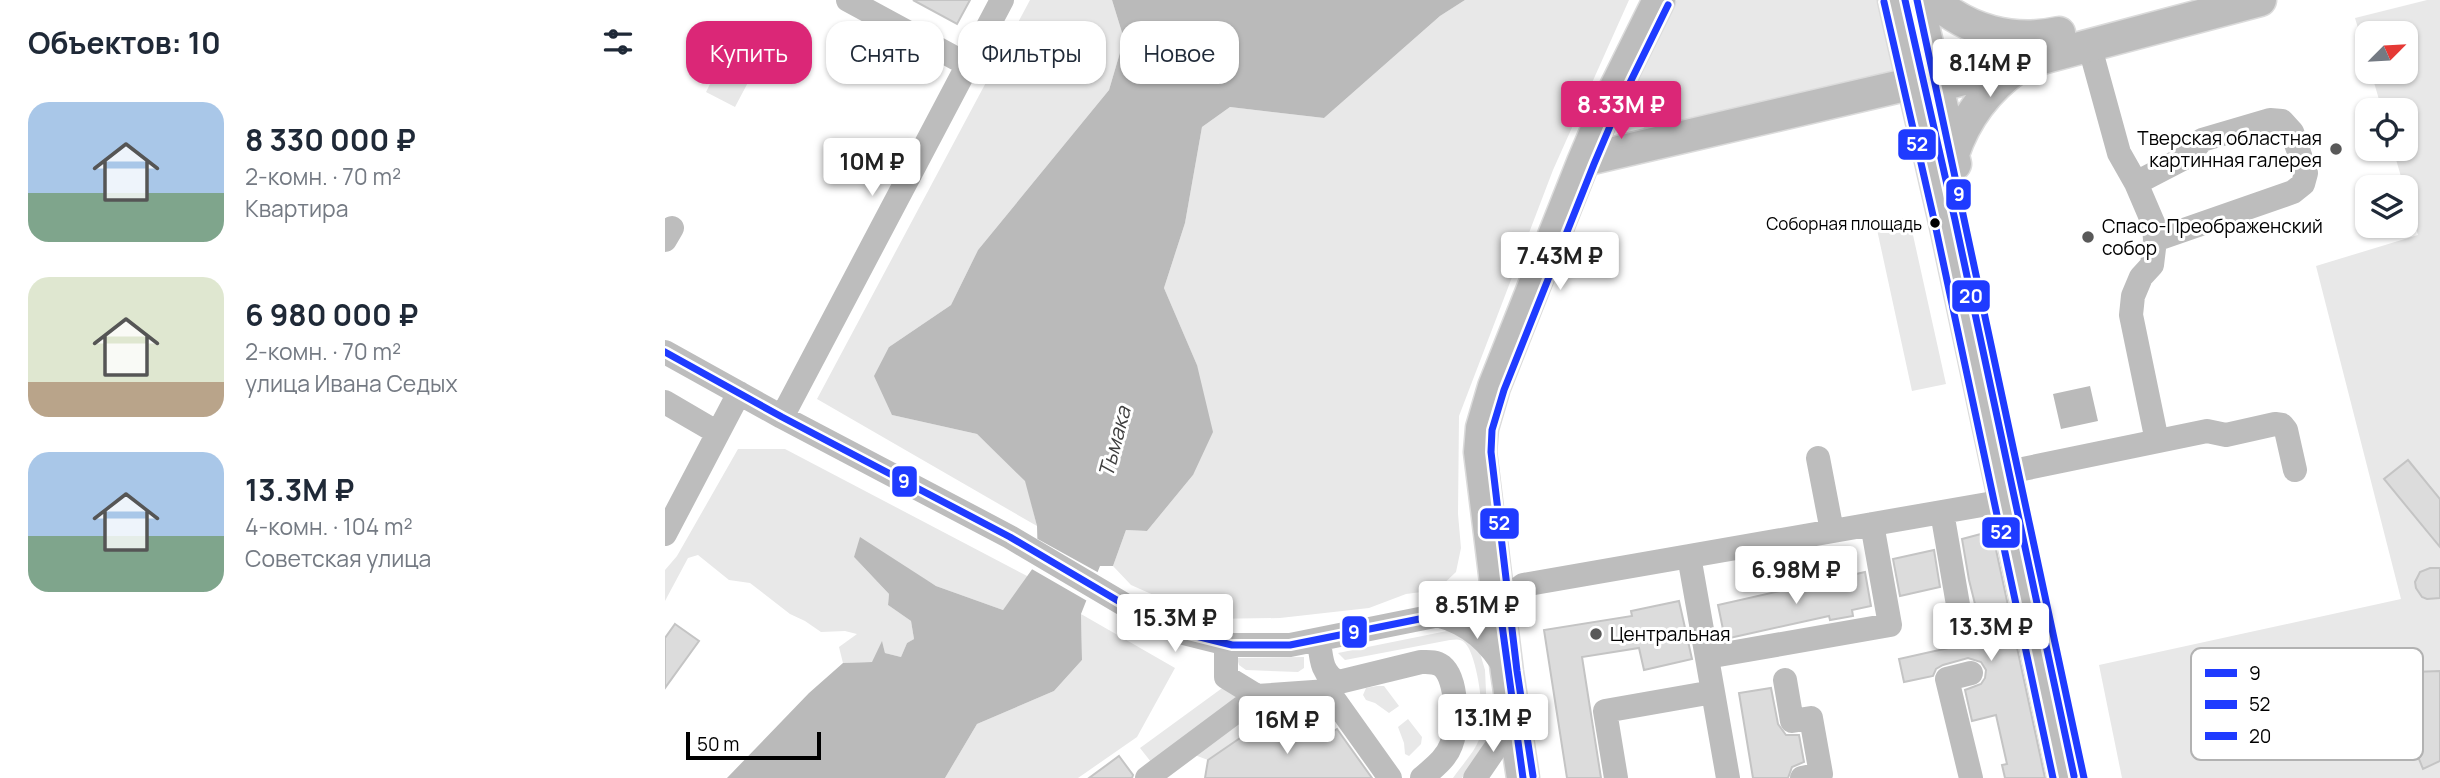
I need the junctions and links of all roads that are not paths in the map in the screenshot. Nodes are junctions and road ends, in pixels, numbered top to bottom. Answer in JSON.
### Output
{"nodes":[{"id":1,"x":848,"y":0,"type":"edge"},
{"id":2,"x":1002,"y":0,"type":"edge"},
{"id":3,"x":1659,"y":0,"type":"edge"},
{"id":4,"x":1894,"y":0,"type":"edge"},
{"id":5,"x":1917,"y":0,"type":"edge"},
{"id":6,"x":1933,"y":0,"type":"edge"},
{"id":7,"x":2187,"y":0,"type":"edge"},
{"id":8,"x":2260,"y":0,"type":"edge"},
{"id":9,"x":991,"y":21,"type":"edge"},
{"id":10,"x":2059,"y":33,"type":"junction"},
{"id":11,"x":2089,"y":44,"type":"junction"},
{"id":12,"x":958,"y":60,"type":"edge"},
{"id":13,"x":2028,"y":61,"type":"junction"},
{"id":14,"x":1928,"y":79,"type":"junction"},
{"id":15,"x":958,"y":84,"type":"edge"},
{"id":16,"x":1609,"y":101,"type":"junction"},
{"id":17,"x":1647,"y":145,"type":"junction"},
{"id":18,"x":1953,"y":154,"type":"junction"},
{"id":19,"x":1584,"y":160,"type":"junction"},
{"id":20,"x":2136,"y":183,"type":"junction"},
{"id":21,"x":2155,"y":240,"type":"junction"},
{"id":22,"x":665,"y":352,"type":"edge"},
{"id":23,"x":739,"y":393,"type":"junction"},
{"id":24,"x":665,"y":402,"type":"edge"},
{"id":25,"x":782,"y":417,"type":"junction"},
{"id":26,"x":718,"y":433,"type":"junction"},
{"id":27,"x":2157,"y":441,"type":"junction"},
{"id":28,"x":1818,"y":458,"type":"dead end"},
{"id":29,"x":2295,"y":470,"type":"dead end"},
{"id":30,"x":2015,"y":489,"type":"junction"},
{"id":31,"x":1942,"y":512,"type":"junction"},
{"id":32,"x":1872,"y":524,"type":"junction"},
{"id":33,"x":1832,"y":531,"type":"junction"},
{"id":34,"x":665,"y":534,"type":"edge"},
{"id":35,"x":1689,"y":556,"type":"junction"},
{"id":36,"x":1499,"y":603,"type":"junction"},
{"id":37,"x":1436,"y":615,"type":"junction"},
{"id":38,"x":1962,"y":628,"type":"dead end"},
{"id":39,"x":1319,"y":640,"type":"junction"},
{"id":40,"x":1226,"y":644,"type":"junction"},
{"id":41,"x":1707,"y":657,"type":"junction"},
{"id":42,"x":1507,"y":672,"type":"junction"},
{"id":43,"x":1971,"y":673,"type":"dead end"},
{"id":44,"x":1785,"y":680,"type":"dead end"},
{"id":45,"x":1713,"y":692,"type":"junction"},
{"id":46,"x":1258,"y":696,"type":"junction"},
{"id":47,"x":1514,"y":721,"type":"junction"},
{"id":48,"x":1147,"y":778,"type":"edge"},
{"id":49,"x":1391,"y":778,"type":"edge"},
{"id":50,"x":1422,"y":778,"type":"edge"},
{"id":51,"x":1475,"y":778,"type":"edge"},
{"id":52,"x":1523,"y":778,"type":"edge"},
{"id":53,"x":1616,"y":778,"type":"edge"},
{"id":54,"x":1728,"y":778,"type":"edge"},
{"id":55,"x":1802,"y":778,"type":"edge"},
{"id":56,"x":1971,"y":778,"type":"edge"},
{"id":57,"x":2064,"y":778,"type":"edge"},
{"id":58,"x":2084,"y":778,"type":"edge"}],
"edges":[{"from":1,"to":12,"type":"street"},
{"from":2,"to":9,"type":"street"},
{"from":3,"to":16,"type":"main road"},
{"from":4,"to":14,"type":"main road"},
{"from":5,"to":14,"type":"main road"},
{"from":6,"to":10,"type":"main road"},
{"from":7,"to":10,"type":"main road"},
{"from":8,"to":11,"type":"main road"},
{"from":10,"to":14,"type":"main road"},
{"from":11,"to":13,"type":"main road"},
{"from":11,"to":20,"type":"street"},
{"from":13,"to":14,"type":"main road"},
{"from":13,"to":18,"type":"main road"},
{"from":14,"to":17,"type":"main road"},
{"from":14,"to":18,"type":"main road"},
{"from":14,"to":30,"type":"main road"},
{"from":15,"to":25,"type":"street"},
{"from":16,"to":17,"type":"main road"},
{"from":16,"to":19,"type":"main road"},
{"from":17,"to":19,"type":"main road"},
{"from":18,"to":30,"type":"main road"},
{"from":19,"to":36,"type":"main road"},
{"from":20,"to":21,"type":"street"},
{"from":20,"to":21,"type":"street"},
{"from":21,"to":27,"type":"street"},
{"from":22,"to":23,"type":"street"},
{"from":23,"to":25,"type":"street"},
{"from":23,"to":26,"type":"street"},
{"from":24,"to":26,"type":"street"},
{"from":25,"to":40,"type":"street"},
{"from":26,"to":34,"type":"street"},
{"from":27,"to":29,"type":"street"},
{"from":27,"to":30,"type":"street"},
{"from":28,"to":33,"type":"street"},
{"from":30,"to":31,"type":"street"},
{"from":30,"to":57,"type":"main road"},
{"from":30,"to":58,"type":"main road"},
{"from":31,"to":32,"type":"street"},
{"from":31,"to":38,"type":"street"},
{"from":32,"to":33,"type":"street"},
{"from":32,"to":41,"type":"street"},
{"from":33,"to":35,"type":"street"},
{"from":35,"to":36,"type":"street"},
{"from":35,"to":41,"type":"street"},
{"from":36,"to":37,"type":"street"},
{"from":36,"to":42,"type":"main road"},
{"from":37,"to":39,"type":"street"},
{"from":37,"to":42,"type":"street"},
{"from":39,"to":40,"type":"street"},
{"from":39,"to":50,"type":"street"},
{"from":40,"to":46,"type":"street"},
{"from":41,"to":45,"type":"street"},
{"from":42,"to":47,"type":"main road"},
{"from":43,"to":56,"type":"street"},
{"from":44,"to":55,"type":"street"},
{"from":45,"to":53,"type":"street"},
{"from":45,"to":54,"type":"street"},
{"from":46,"to":48,"type":"street"},
{"from":46,"to":49,"type":"street"},
{"from":47,"to":51,"type":"street"},
{"from":47,"to":52,"type":"main road"}]}
